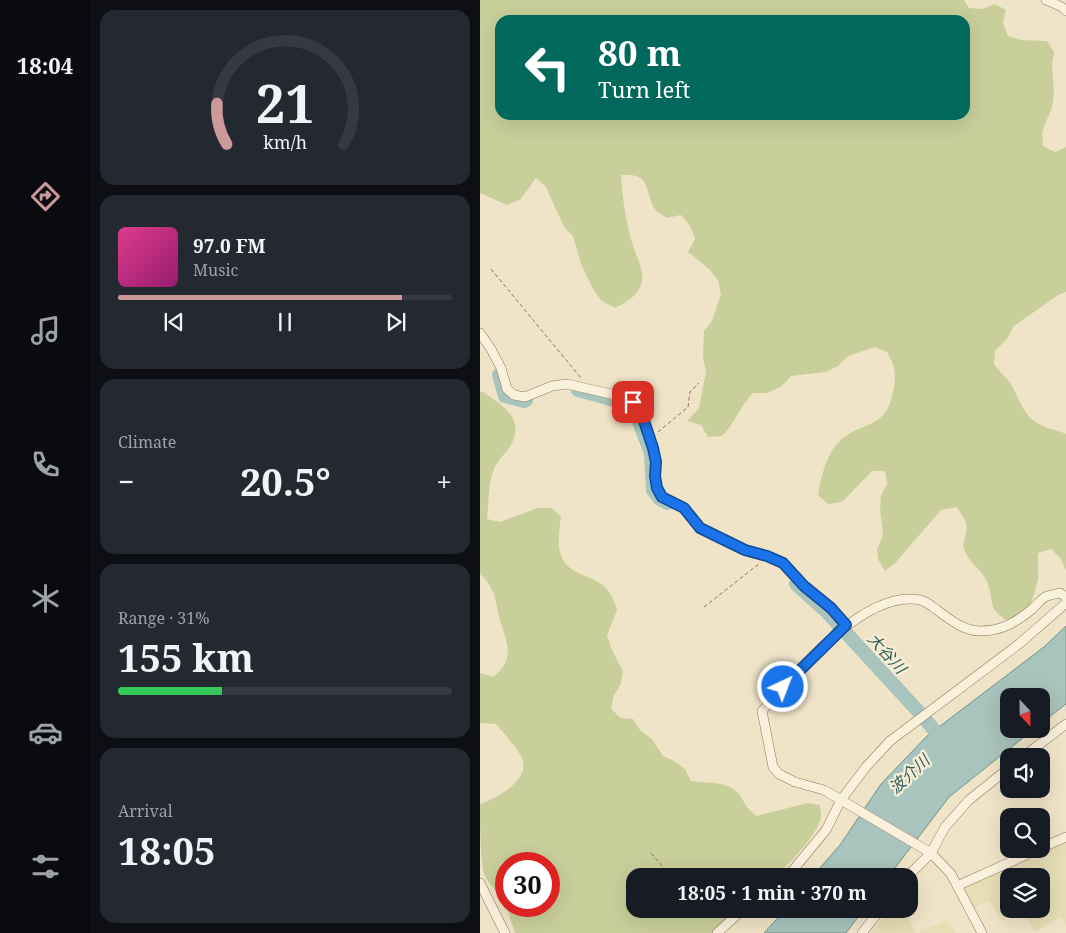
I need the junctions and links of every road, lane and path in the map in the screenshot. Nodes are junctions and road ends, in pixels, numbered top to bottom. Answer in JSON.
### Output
{"nodes":[{"id":1,"x":1046,"y":0,"type":"edge"},
{"id":2,"x":1066,"y":11,"type":"edge"},
{"id":3,"x":491,"y":269,"type":"dead end"},
{"id":4,"x":480,"y":333,"type":"edge"},
{"id":5,"x":698,"y":384,"type":"dead end"},
{"id":6,"x":589,"y":388,"type":"junction"},
{"id":7,"x":649,"y":438,"type":"junction"},
{"id":8,"x":760,"y":562,"type":"dead end"},
{"id":9,"x":1066,"y":597,"type":"edge"},
{"id":10,"x":1066,"y":603,"type":"edge"},
{"id":11,"x":704,"y":608,"type":"dead end"},
{"id":12,"x":842,"y":628,"type":"junction"},
{"id":13,"x":1066,"y":724,"type":"edge"},
{"id":14,"x":1034,"y":748,"type":"edge"},
{"id":15,"x":1000,"y":775,"type":"edge"},
{"id":16,"x":844,"y":802,"type":"junction"},
{"id":17,"x":1066,"y":837,"type":"edge"},
{"id":18,"x":1050,"y":844,"type":"edge"},
{"id":19,"x":928,"y":852,"type":"junction"},
{"id":20,"x":651,"y":853,"type":"dead end"},
{"id":21,"x":1018,"y":858,"type":"edge"},
{"id":22,"x":664,"y":868,"type":"edge"},
{"id":23,"x":795,"y":868,"type":"edge"},
{"id":24,"x":915,"y":868,"type":"edge"},
{"id":25,"x":480,"y":883,"type":"edge"},
{"id":26,"x":957,"y":886,"type":"junction"},
{"id":27,"x":734,"y":918,"type":"edge"},
{"id":28,"x":874,"y":918,"type":"edge"},
{"id":29,"x":505,"y":933,"type":"edge"},
{"id":30,"x":717,"y":933,"type":"edge"},
{"id":31,"x":862,"y":933,"type":"edge"},
{"id":32,"x":982,"y":933,"type":"edge"}],
"edges":[{"from":1,"to":2,"type":"street"},
{"from":3,"to":6,"type":"path"},
{"from":4,"to":6,"type":"street"},
{"from":5,"to":7,"type":"path"},
{"from":6,"to":7,"type":"street"},
{"from":7,"to":12,"type":"street"},
{"from":8,"to":11,"type":"path"},
{"from":9,"to":12,"type":"street"},
{"from":10,"to":16,"type":"street"},
{"from":12,"to":16,"type":"street"},
{"from":13,"to":14,"type":"street"},
{"from":15,"to":19,"type":"street"},
{"from":16,"to":19,"type":"street"},
{"from":16,"to":23,"type":"street"},
{"from":17,"to":18,"type":"street"},
{"from":19,"to":24,"type":"street"},
{"from":19,"to":26,"type":"street"},
{"from":20,"to":22,"type":"path"},
{"from":21,"to":26,"type":"street"},
{"from":25,"to":29,"type":"street"},
{"from":26,"to":32,"type":"street"},
{"from":27,"to":30,"type":"street"},
{"from":28,"to":31,"type":"street"}]}
